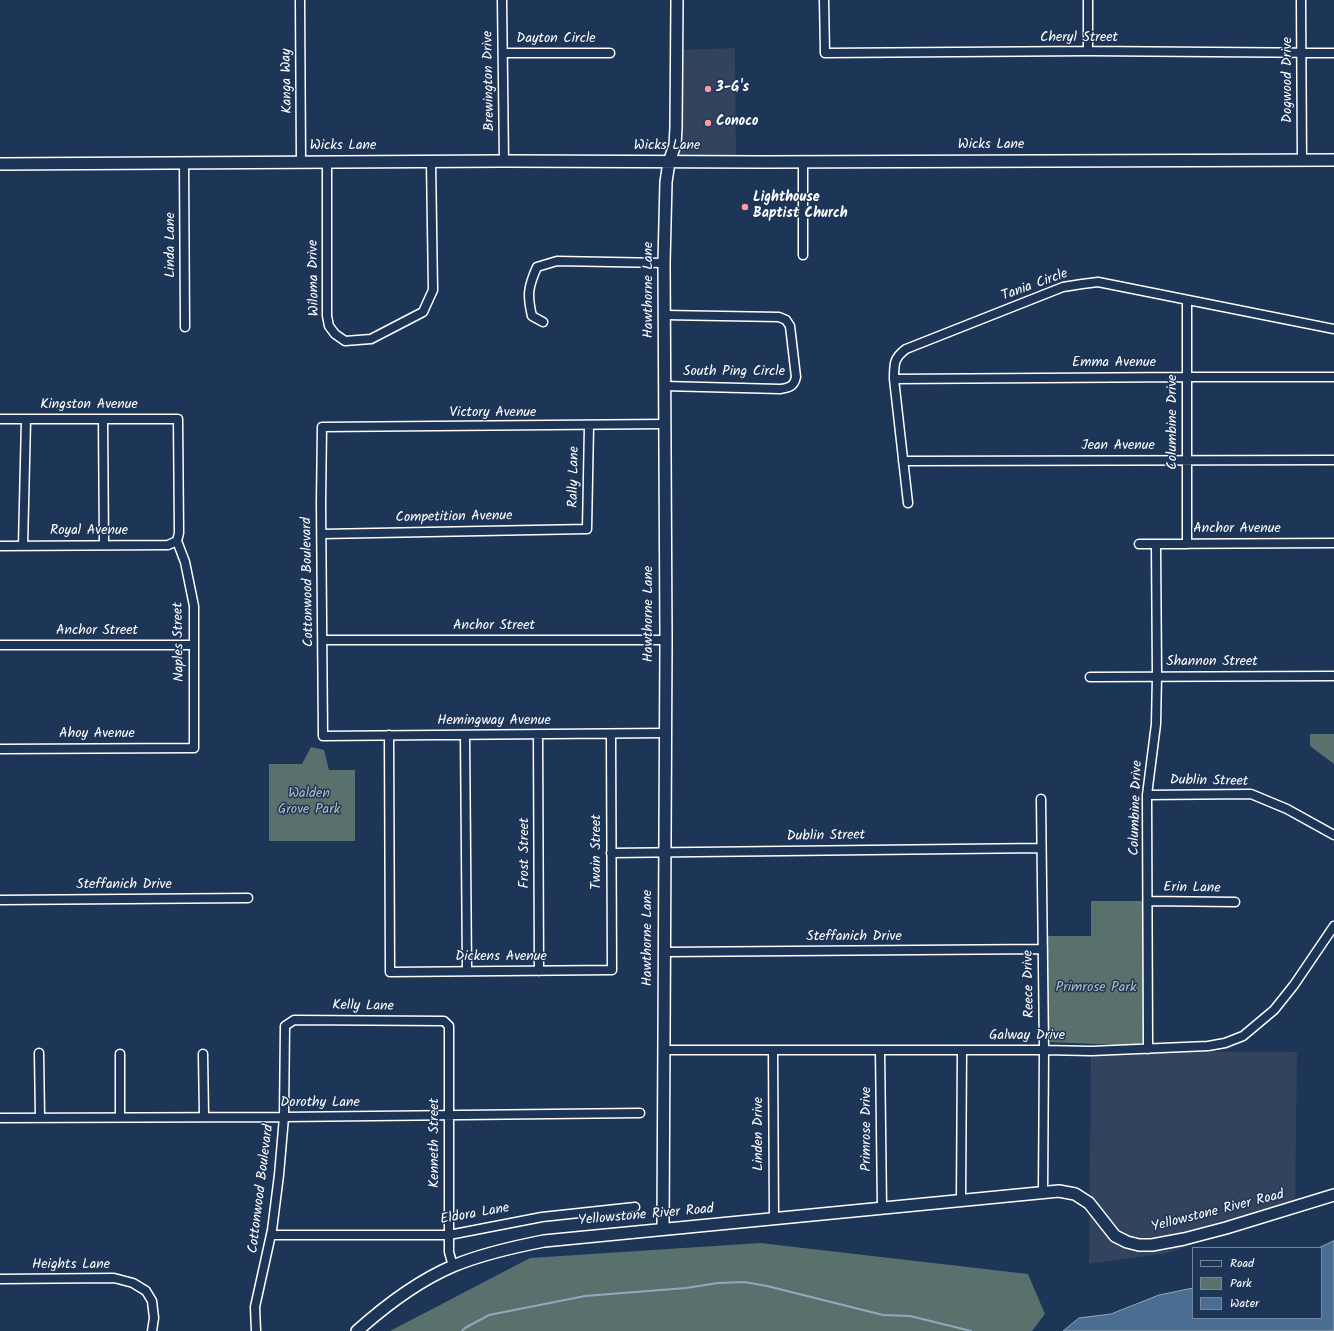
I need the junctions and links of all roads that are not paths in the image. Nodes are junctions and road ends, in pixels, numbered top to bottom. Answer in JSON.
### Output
{"nodes":[{"id":1,"x":300,"y":0,"type":"edge"},
{"id":2,"x":502,"y":0,"type":"edge"},
{"id":3,"x":677,"y":0,"type":"edge"},
{"id":4,"x":824,"y":0,"type":"edge"},
{"id":5,"x":1088,"y":0,"type":"edge"},
{"id":6,"x":1301,"y":0,"type":"edge"},
{"id":7,"x":1088,"y":51,"type":"junction"},
{"id":8,"x":503,"y":53,"type":"junction"},
{"id":9,"x":610,"y":53,"type":"dead end"},
{"id":10,"x":1302,"y":53,"type":"junction"},
{"id":11,"x":1334,"y":53,"type":"edge"},
{"id":12,"x":1302,"y":160,"type":"junction"},
{"id":13,"x":1334,"y":160,"type":"edge"},
{"id":14,"x":504,"y":161,"type":"junction"},
{"id":15,"x":301,"y":162,"type":"junction"},
{"id":16,"x":327,"y":162,"type":"junction"},
{"id":17,"x":431,"y":162,"type":"junction"},
{"id":18,"x":669,"y":162,"type":"junction"},
{"id":19,"x":803,"y":162,"type":"junction"},
{"id":20,"x":184,"y":163,"type":"junction"},
{"id":21,"x":0,"y":164,"type":"edge"},
{"id":22,"x":803,"y":255,"type":"dead end"},
{"id":23,"x":664,"y":263,"type":"junction"},
{"id":24,"x":1187,"y":300,"type":"junction"},
{"id":25,"x":664,"y":315,"type":"junction"},
{"id":26,"x":543,"y":322,"type":"dead end"},
{"id":27,"x":185,"y":326,"type":"dead end"},
{"id":28,"x":1334,"y":329,"type":"edge"},
{"id":29,"x":1187,"y":377,"type":"junction"},
{"id":30,"x":894,"y":378,"type":"junction"},
{"id":31,"x":1334,"y":378,"type":"edge"},
{"id":32,"x":664,"y":386,"type":"junction"},
{"id":33,"x":103,"y":419,"type":"junction"},
{"id":34,"x":178,"y":419,"type":"joint"},
{"id":35,"x":0,"y":420,"type":"edge"},
{"id":36,"x":26,"y":420,"type":"junction"},
{"id":37,"x":664,"y":424,"type":"junction"},
{"id":38,"x":589,"y":426,"type":"junction"},
{"id":39,"x":322,"y":427,"type":"joint"},
{"id":40,"x":1187,"y":459,"type":"junction"},
{"id":41,"x":1334,"y":460,"type":"edge"},
{"id":42,"x":903,"y":461,"type":"junction"},
{"id":43,"x":908,"y":503,"type":"dead end"},
{"id":44,"x":587,"y":529,"type":"joint"},
{"id":45,"x":322,"y":534,"type":"junction"},
{"id":46,"x":177,"y":541,"type":"junction"},
{"id":47,"x":1334,"y":543,"type":"edge"},
{"id":48,"x":1139,"y":544,"type":"dead end"},
{"id":49,"x":1156,"y":544,"type":"junction"},
{"id":50,"x":1187,"y":544,"type":"junction"},
{"id":51,"x":104,"y":545,"type":"junction"},
{"id":52,"x":0,"y":546,"type":"edge"},
{"id":53,"x":23,"y":546,"type":"junction"},
{"id":54,"x":323,"y":640,"type":"junction"},
{"id":55,"x":666,"y":640,"type":"junction"},
{"id":56,"x":0,"y":645,"type":"edge"},
{"id":57,"x":194,"y":645,"type":"junction"},
{"id":58,"x":1157,"y":676,"type":"junction"},
{"id":59,"x":1334,"y":676,"type":"edge"},
{"id":60,"x":1090,"y":677,"type":"dead end"},
{"id":61,"x":665,"y":733,"type":"junction"},
{"id":62,"x":538,"y":734,"type":"junction"},
{"id":63,"x":610,"y":734,"type":"junction"},
{"id":64,"x":389,"y":735,"type":"junction"},
{"id":65,"x":465,"y":735,"type":"junction"},
{"id":66,"x":323,"y":736,"type":"joint"},
{"id":67,"x":194,"y":748,"type":"joint"},
{"id":68,"x":0,"y":749,"type":"edge"},
{"id":69,"x":1147,"y":795,"type":"junction"},
{"id":70,"x":1041,"y":799,"type":"dead end"},
{"id":71,"x":1334,"y":835,"type":"edge"},
{"id":72,"x":1041,"y":848,"type":"junction"},
{"id":73,"x":664,"y":852,"type":"junction"},
{"id":74,"x":611,"y":853,"type":"junction"},
{"id":75,"x":248,"y":898,"type":"dead end"},
{"id":76,"x":0,"y":900,"type":"edge"},
{"id":77,"x":1148,"y":901,"type":"junction"},
{"id":78,"x":1235,"y":902,"type":"dead end"},
{"id":79,"x":1334,"y":926,"type":"edge"},
{"id":80,"x":1043,"y":949,"type":"junction"},
{"id":81,"x":665,"y":952,"type":"junction"},
{"id":82,"x":539,"y":970,"type":"junction"},
{"id":83,"x":612,"y":970,"type":"joint"},
{"id":84,"x":467,"y":971,"type":"junction"},
{"id":85,"x":444,"y":1021,"type":"joint"},
{"id":86,"x":285,"y":1026,"type":"joint"},
{"id":87,"x":1148,"y":1049,"type":"junction"},
{"id":88,"x":665,"y":1050,"type":"junction"},
{"id":89,"x":773,"y":1050,"type":"junction"},
{"id":90,"x":880,"y":1050,"type":"junction"},
{"id":91,"x":962,"y":1050,"type":"junction"},
{"id":92,"x":1044,"y":1050,"type":"junction"},
{"id":93,"x":40,"y":1053,"type":"dead end"},
{"id":94,"x":120,"y":1054,"type":"dead end"},
{"id":95,"x":203,"y":1054,"type":"dead end"},
{"id":96,"x":640,"y":1113,"type":"dead end"},
{"id":97,"x":204,"y":1116,"type":"junction"},
{"id":98,"x":449,"y":1116,"type":"junction"},
{"id":99,"x":40,"y":1117,"type":"junction"},
{"id":100,"x":120,"y":1117,"type":"junction"},
{"id":101,"x":284,"y":1117,"type":"junction"},
{"id":102,"x":0,"y":1118,"type":"edge"},
{"id":103,"x":1042,"y":1192,"type":"junction"},
{"id":104,"x":1334,"y":1195,"type":"edge"},
{"id":105,"x":961,"y":1201,"type":"junction"},
{"id":106,"x":635,"y":1207,"type":"dead end"},
{"id":107,"x":882,"y":1208,"type":"junction"},
{"id":108,"x":774,"y":1219,"type":"junction"},
{"id":109,"x":663,"y":1229,"type":"junction"},
{"id":110,"x":271,"y":1235,"type":"junction"},
{"id":111,"x":449,"y":1235,"type":"junction"},
{"id":112,"x":453,"y":1266,"type":"junction"},
{"id":113,"x":0,"y":1279,"type":"edge"},
{"id":114,"x":152,"y":1331,"type":"edge"},
{"id":115,"x":256,"y":1331,"type":"edge"},
{"id":116,"x":357,"y":1331,"type":"edge"}],
"edges":[{"from":1,"to":15,"type":"street","name":"Kanga Way"},
{"from":2,"to":8,"type":"street","name":"Brewington Drive"},
{"from":3,"to":18,"type":"street","name":"Hawthorne Lane"},
{"from":4,"to":7,"type":"street","name":"Cheryl Street"},
{"from":5,"to":7,"type":"street"},
{"from":6,"to":10,"type":"street","name":"Dogwood Drive"},
{"from":7,"to":10,"type":"street","name":"Cheryl Street"},
{"from":8,"to":9,"type":"street","name":"Dayton Circle"},
{"from":8,"to":14,"type":"street","name":"Brewington Drive"},
{"from":10,"to":11,"type":"street","name":"Cheryl Street"},
{"from":10,"to":12,"type":"street","name":"Dogwood Drive"},
{"from":12,"to":13,"type":"street","name":"Wicks Lane"},
{"from":12,"to":19,"type":"street","name":"Wicks Lane"},
{"from":14,"to":17,"type":"street","name":"Wicks Lane"},
{"from":14,"to":18,"type":"street","name":"Wicks Lane"},
{"from":15,"to":16,"type":"street","name":"Wicks Lane"},
{"from":15,"to":20,"type":"street","name":"Wicks Lane"},
{"from":16,"to":17,"type":"street","name":"Wicks Lane"},
{"from":16,"to":17,"type":"street","name":"Wiloma Drive"},
{"from":18,"to":19,"type":"street","name":"Wicks Lane"},
{"from":18,"to":23,"type":"street","name":"Hawthorne Lane"},
{"from":19,"to":22,"type":"street"},
{"from":20,"to":21,"type":"street","name":"Wicks Lane"},
{"from":20,"to":27,"type":"street","name":"Linda Lane"},
{"from":23,"to":25,"type":"street","name":"Hawthorne Lane"},
{"from":23,"to":26,"type":"street"},
{"from":24,"to":28,"type":"street","name":"Tania Circle"},
{"from":24,"to":29,"type":"street","name":"Columbine Drive"},
{"from":24,"to":30,"type":"street","name":"Tania Circle"},
{"from":25,"to":32,"type":"street","name":"Hawthorne Lane"},
{"from":25,"to":32,"type":"street","name":"South Ping Circle"},
{"from":29,"to":30,"type":"street","name":"Emma Avenue"},
{"from":29,"to":31,"type":"street","name":"Emma Avenue"},
{"from":29,"to":40,"type":"street","name":"Columbine Drive"},
{"from":30,"to":42,"type":"street","name":"Tania Circle"},
{"from":32,"to":37,"type":"street","name":"Hawthorne Lane"},
{"from":33,"to":34,"type":"street","name":"Kingston Avenue"},
{"from":33,"to":36,"type":"street","name":"Kingston Avenue"},
{"from":33,"to":51,"type":"street"},
{"from":34,"to":46,"type":"street","name":"Naples Street"},
{"from":35,"to":36,"type":"street","name":"Kingston Avenue"},
{"from":36,"to":53,"type":"street"},
{"from":37,"to":38,"type":"street","name":"Victory Avenue"},
{"from":37,"to":55,"type":"street","name":"Hawthorne Lane"},
{"from":38,"to":39,"type":"street","name":"Victory Avenue"},
{"from":38,"to":44,"type":"street","name":"Rally Lane"},
{"from":39,"to":45,"type":"street","name":"Cottonwood Boulevard"},
{"from":40,"to":41,"type":"street","name":"Jean Avenue"},
{"from":40,"to":42,"type":"street","name":"Jean Avenue"},
{"from":40,"to":50,"type":"street","name":"Columbine Drive"},
{"from":42,"to":43,"type":"street","name":"Tania Circle"},
{"from":44,"to":45,"type":"street","name":"Competition Avenue"},
{"from":45,"to":54,"type":"street","name":"Cottonwood Boulevard"},
{"from":46,"to":51,"type":"street","name":"Royal Avenue"},
{"from":46,"to":57,"type":"street","name":"Naples Street"},
{"from":47,"to":50,"type":"street","name":"Anchor Avenue"},
{"from":48,"to":49,"type":"street","name":"Anchor Avenue"},
{"from":49,"to":50,"type":"street","name":"Anchor Avenue"},
{"from":49,"to":58,"type":"street","name":"Columbine Drive"},
{"from":51,"to":53,"type":"street","name":"Royal Avenue"},
{"from":52,"to":53,"type":"street","name":"Royal Avenue"},
{"from":54,"to":55,"type":"street","name":"Anchor Street"},
{"from":54,"to":66,"type":"street","name":"Cottonwood Boulevard"},
{"from":55,"to":61,"type":"street","name":"Hawthorne Lane"},
{"from":56,"to":57,"type":"street","name":"Anchor Street"},
{"from":57,"to":67,"type":"street","name":"Naples Street"},
{"from":58,"to":59,"type":"street","name":"Shannon Street"},
{"from":58,"to":60,"type":"street","name":"Shannon Street"},
{"from":58,"to":69,"type":"street","name":"Columbine Drive"},
{"from":61,"to":63,"type":"street","name":"Hemingway Avenue"},
{"from":61,"to":73,"type":"street","name":"Hawthorne Lane"},
{"from":62,"to":63,"type":"street","name":"Hemingway Avenue"},
{"from":62,"to":65,"type":"street","name":"Hemingway Avenue"},
{"from":62,"to":82,"type":"street","name":"Frost Street"},
{"from":63,"to":74,"type":"street","name":"Twain Street"},
{"from":64,"to":65,"type":"street","name":"Hemingway Avenue"},
{"from":64,"to":66,"type":"street","name":"Hemingway Avenue"},
{"from":64,"to":84,"type":"street","name":"Dickens Avenue"},
{"from":65,"to":84,"type":"street"},
{"from":67,"to":68,"type":"street","name":"Ahoy Avenue"},
{"from":69,"to":71,"type":"street","name":"Dublin Street"},
{"from":69,"to":77,"type":"street","name":"Columbine Drive"},
{"from":70,"to":72,"type":"street","name":"Reece Drive"},
{"from":72,"to":73,"type":"street","name":"Dublin Street"},
{"from":72,"to":80,"type":"street","name":"Reece Drive"},
{"from":73,"to":74,"type":"street","name":"Dublin Street"},
{"from":73,"to":81,"type":"street","name":"Hawthorne Lane"},
{"from":74,"to":83,"type":"street","name":"Twain Street"},
{"from":75,"to":76,"type":"street","name":"Steffanich Drive"},
{"from":77,"to":78,"type":"street","name":"Erin Lane"},
{"from":77,"to":87,"type":"street","name":"Columbine Drive"},
{"from":79,"to":87,"type":"street","name":"Galway Drive"},
{"from":80,"to":81,"type":"street","name":"Steffanich Drive"},
{"from":80,"to":92,"type":"street","name":"Reece Drive"},
{"from":81,"to":88,"type":"street","name":"Hawthorne Lane"},
{"from":82,"to":83,"type":"street","name":"Dickens Avenue"},
{"from":82,"to":84,"type":"street","name":"Dickens Avenue"},
{"from":85,"to":86,"type":"street","name":"Kelly Lane"},
{"from":85,"to":98,"type":"street","name":"Kenneth Street"},
{"from":86,"to":101,"type":"street","name":"Cottonwood Boulevard"},
{"from":87,"to":92,"type":"street","name":"Galway Drive"},
{"from":88,"to":89,"type":"street","name":"Galway Drive"},
{"from":88,"to":109,"type":"street","name":"Hawthorne Lane"},
{"from":89,"to":90,"type":"street","name":"Galway Drive"},
{"from":89,"to":108,"type":"street","name":"Linden Drive"},
{"from":90,"to":91,"type":"street","name":"Galway Drive"},
{"from":90,"to":107,"type":"street","name":"Primrose Drive"},
{"from":91,"to":92,"type":"street","name":"Galway Drive"},
{"from":91,"to":105,"type":"street"},
{"from":92,"to":103,"type":"street","name":"Reece Drive"},
{"from":93,"to":99,"type":"street"},
{"from":94,"to":100,"type":"street"},
{"from":95,"to":97,"type":"street"},
{"from":96,"to":98,"type":"street","name":"Dorothy Lane"},
{"from":97,"to":100,"type":"street","name":"Dorothy Lane"},
{"from":97,"to":101,"type":"street","name":"Dorothy Lane"},
{"from":98,"to":101,"type":"street","name":"Dorothy Lane"},
{"from":98,"to":111,"type":"street","name":"Kenneth Street"},
{"from":99,"to":100,"type":"street","name":"Dorothy Lane"},
{"from":99,"to":102,"type":"street","name":"Dorothy Lane"},
{"from":101,"to":110,"type":"street","name":"Cottonwood Boulevard"},
{"from":103,"to":104,"type":"street","name":"Yellowstone River Road"},
{"from":103,"to":105,"type":"street","name":"Yellowstone River Road"},
{"from":105,"to":107,"type":"street","name":"Yellowstone River Road"},
{"from":106,"to":111,"type":"street","name":"Eldora Lane"},
{"from":107,"to":108,"type":"street","name":"Yellowstone River Road"},
{"from":108,"to":109,"type":"street","name":"Yellowstone River Road"},
{"from":109,"to":112,"type":"street","name":"Yellowstone River Road"},
{"from":110,"to":111,"type":"street","name":"Eldora Lane"},
{"from":110,"to":115,"type":"street","name":"Cottonwood Boulevard"},
{"from":111,"to":112,"type":"street","name":"Kenneth Street"},
{"from":112,"to":116,"type":"street","name":"Yellowstone River Road"},
{"from":113,"to":114,"type":"street","name":"Heights Lane"}]}
